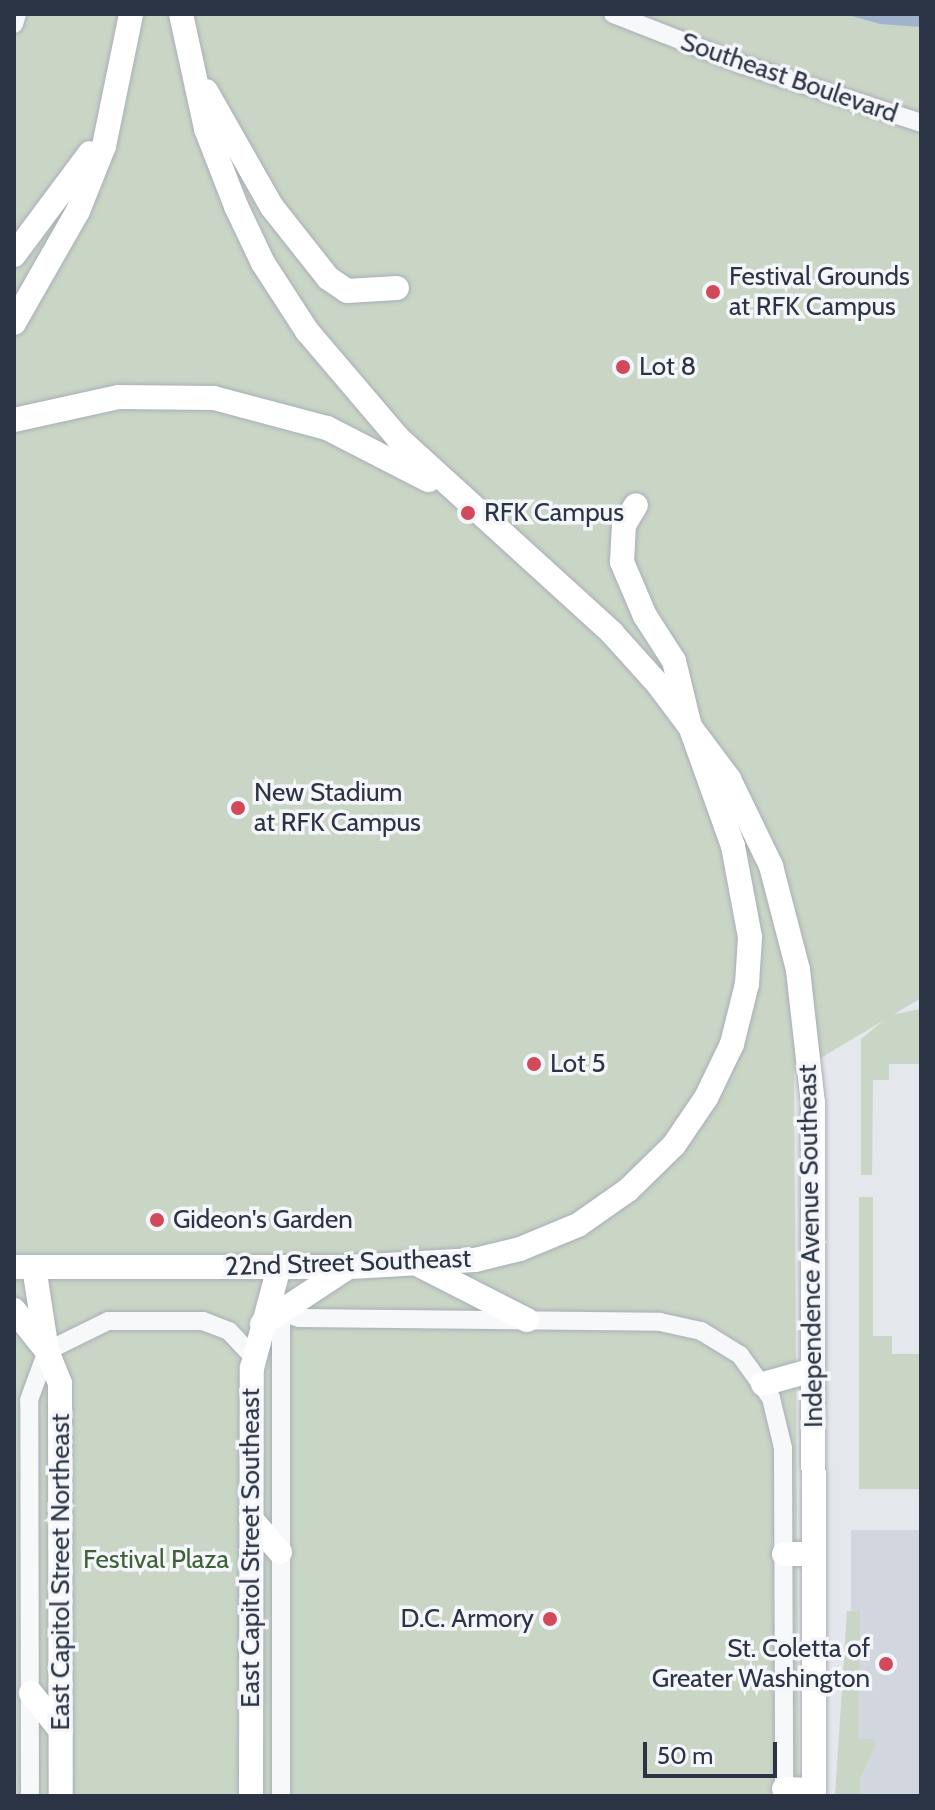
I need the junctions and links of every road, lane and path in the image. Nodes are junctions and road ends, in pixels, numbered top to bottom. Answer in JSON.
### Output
{"nodes":[{"id":1,"x":17,"y":14,"type":"edge"},
{"id":2,"x":131,"y":14,"type":"edge"},
{"id":3,"x":613,"y":14,"type":"edge"},
{"id":4,"x":181,"y":16,"type":"edge"},
{"id":5,"x":14,"y":24,"type":"edge"},
{"id":6,"x":119,"y":85,"type":"junction"},
{"id":7,"x":921,"y":123,"type":"edge"},
{"id":8,"x":14,"y":255,"type":"edge"},
{"id":9,"x":397,"y":288,"type":"dead end"},
{"id":10,"x":14,"y":323,"type":"edge"},
{"id":11,"x":14,"y":420,"type":"edge"},
{"id":12,"x":467,"y":504,"type":"junction"},
{"id":13,"x":636,"y":505,"type":"dead end"},
{"id":14,"x":689,"y":723,"type":"junction"},
{"id":15,"x":719,"y":782,"type":"junction"},
{"id":16,"x":744,"y":1001,"type":"joint"},
{"id":17,"x":419,"y":1265,"type":"junction"},
{"id":18,"x":24,"y":1267,"type":"edge"},
{"id":19,"x":279,"y":1267,"type":"junction"},
{"id":20,"x":350,"y":1267,"type":"junction"},
{"id":21,"x":14,"y":1310,"type":"edge"},
{"id":22,"x":271,"y":1318,"type":"junction"},
{"id":23,"x":527,"y":1320,"type":"junction"},
{"id":24,"x":47,"y":1351,"type":"junction"},
{"id":25,"x":253,"y":1357,"type":"junction"},
{"id":26,"x":813,"y":1370,"type":"junction"},
{"id":27,"x":763,"y":1384,"type":"junction"},
{"id":28,"x":251,"y":1519,"type":"junction"},
{"id":29,"x":280,"y":1552,"type":"junction"},
{"id":30,"x":784,"y":1554,"type":"junction"},
{"id":31,"x":813,"y":1554,"type":"junction"},
{"id":32,"x":31,"y":1693,"type":"junction"},
{"id":33,"x":61,"y":1731,"type":"junction"},
{"id":34,"x":784,"y":1792,"type":"edge"},
{"id":35,"x":814,"y":1793,"type":"edge"},
{"id":36,"x":30,"y":1796,"type":"edge"},
{"id":37,"x":61,"y":1796,"type":"edge"},
{"id":38,"x":251,"y":1796,"type":"edge"},
{"id":39,"x":281,"y":1796,"type":"edge"}],
"edges":[{"from":1,"to":5,"type":"street"},
{"from":2,"to":6,"type":"main road"},
{"from":3,"to":7,"type":"street","name":"Southeast Boulevard"},
{"from":4,"to":9,"type":"main road"},
{"from":4,"to":12,"type":"main road","name":"Independence Avenue Southeast"},
{"from":6,"to":8,"type":"main road"},
{"from":6,"to":10,"type":"main road"},
{"from":11,"to":12,"type":"main road"},
{"from":12,"to":14,"type":"main road","name":"Independence Avenue Southeast"},
{"from":13,"to":14,"type":"main road"},
{"from":14,"to":15,"type":"main road","name":"Independence Avenue Southeast"},
{"from":15,"to":16,"type":"main road","name":"Independence Avenue Southeast"},
{"from":15,"to":26,"type":"main road","name":"Independence Avenue Southeast"},
{"from":16,"to":17,"type":"main road","name":"22nd Street Southeast"},
{"from":17,"to":20,"type":"main road","name":"22nd Street Southeast"},
{"from":17,"to":23,"type":"main road"},
{"from":18,"to":19,"type":"main road","name":"22nd Street Southeast"},
{"from":18,"to":24,"type":"main road"},
{"from":19,"to":20,"type":"main road","name":"22nd Street Southeast"},
{"from":19,"to":22,"type":"main road"},
{"from":20,"to":22,"type":"main road"},
{"from":21,"to":24,"type":"main road","name":"East Capitol Street Northeast"},
{"from":22,"to":23,"type":"street","name":"22nd Street Southeast"},
{"from":22,"to":25,"type":"main road","name":"East Capitol Street Southeast"},
{"from":22,"to":29,"type":"street","name":"East Capitol Street Southeast"},
{"from":23,"to":27,"type":"street","name":"22nd Street Southeast"},
{"from":24,"to":25,"type":"street"},
{"from":24,"to":32,"type":"street","name":"East Capitol Street Northeast"},
{"from":24,"to":33,"type":"main road","name":"East Capitol Street Northeast"},
{"from":25,"to":28,"type":"main road","name":"East Capitol Street Southeast"},
{"from":26,"to":27,"type":"main road"},
{"from":26,"to":31,"type":"main road","name":"Independence Avenue Southeast"},
{"from":27,"to":30,"type":"street","name":"Independence Avenue Southeast"},
{"from":28,"to":29,"type":"main road"},
{"from":28,"to":38,"type":"main road","name":"East Capitol Street Southeast"},
{"from":29,"to":39,"type":"street","name":"East Capitol Street Southeast"},
{"from":30,"to":31,"type":"main road"},
{"from":30,"to":34,"type":"street","name":"Independence Avenue Southeast"},
{"from":31,"to":35,"type":"main road","name":"Independence Avenue Southeast"},
{"from":32,"to":33,"type":"main road"},
{"from":32,"to":36,"type":"street","name":"East Capitol Street Northeast"},
{"from":33,"to":37,"type":"main road","name":"East Capitol Street Northeast"},
{"from":34,"to":35,"type":"main road"}]}
